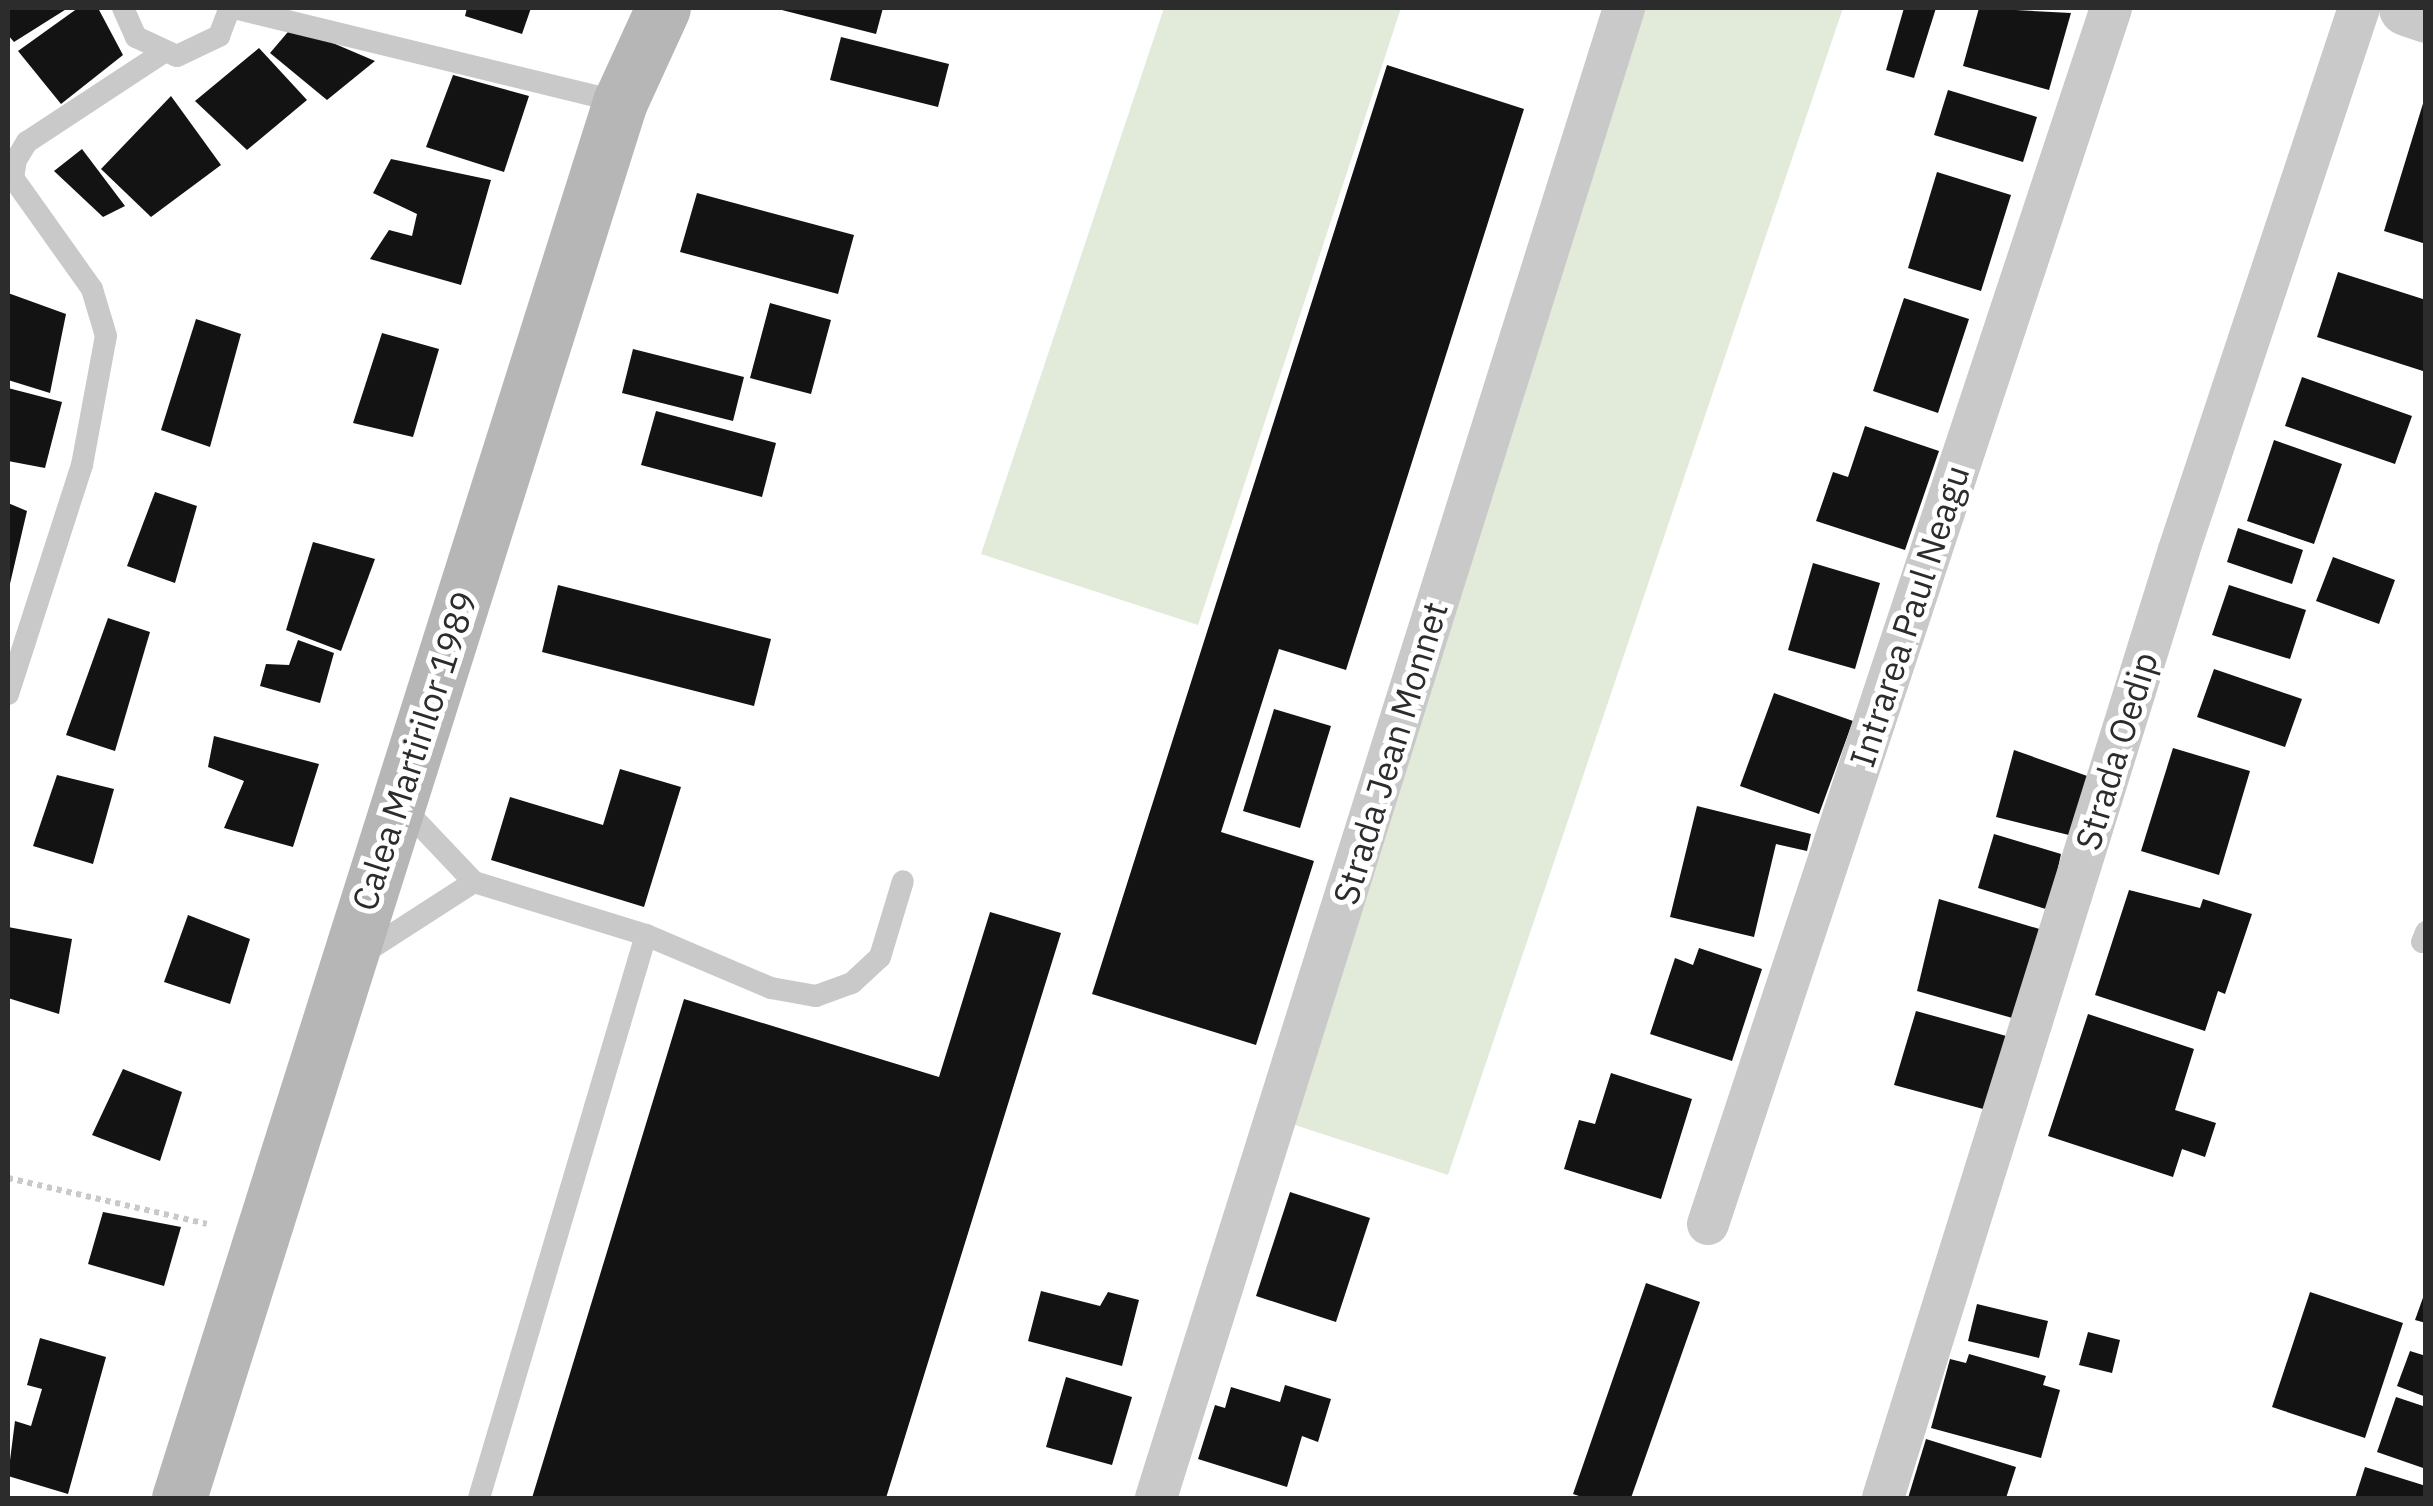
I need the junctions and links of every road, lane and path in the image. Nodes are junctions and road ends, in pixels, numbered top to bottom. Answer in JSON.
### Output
{"nodes":[{"id":1,"x":123,"y":8,"type":"edge"},
{"id":2,"x":232,"y":8,"type":"edge"},
{"id":3,"x":663,"y":8,"type":"edge"},
{"id":4,"x":1624,"y":8,"type":"edge"},
{"id":5,"x":2111,"y":8,"type":"edge"},
{"id":6,"x":2360,"y":8,"type":"edge"},
{"id":7,"x":2406,"y":8,"type":"edge"},
{"id":8,"x":2426,"y":15,"type":"edge"},
{"id":9,"x":161,"y":54,"type":"junction"},
{"id":10,"x":620,"y":102,"type":"junction"},
{"id":11,"x":8,"y":694,"type":"edge"},
{"id":12,"x":398,"y":803,"type":"junction"},
{"id":13,"x":903,"y":881,"type":"dead end"},
{"id":14,"x":474,"y":882,"type":"junction"},
{"id":15,"x":646,"y":935,"type":"junction"},
{"id":16,"x":346,"y":964,"type":"junction"},
{"id":17,"x":8,"y":1178,"type":"edge"},
{"id":18,"x":206,"y":1224,"type":"dead end"},
{"id":19,"x":1708,"y":1224,"type":"dead end"},
{"id":20,"x":179,"y":1498,"type":"edge"},
{"id":21,"x":479,"y":1498,"type":"edge"},
{"id":22,"x":1156,"y":1498,"type":"edge"},
{"id":23,"x":1884,"y":1498,"type":"edge"}],
"edges":[{"from":1,"to":9,"type":"lane"},
{"from":2,"to":9,"type":"lane"},
{"from":2,"to":10,"type":"lane"},
{"from":3,"to":10,"type":"main road","name":"Calea Martirilor 1989"},
{"from":4,"to":22,"type":"street","name":"Strada Jean Monnet"},
{"from":5,"to":19,"type":"street","name":"Intrarea Paul Neagu"},
{"from":6,"to":23,"type":"street","name":"Strada Oedip"},
{"from":7,"to":8,"type":"street"},
{"from":9,"to":11,"type":"lane"},
{"from":10,"to":12,"type":"main road","name":"Calea Martirilor 1989"},
{"from":12,"to":14,"type":"lane"},
{"from":12,"to":16,"type":"main road","name":"Calea Martirilor 1989"},
{"from":13,"to":15,"type":"lane"},
{"from":14,"to":15,"type":"lane"},
{"from":14,"to":16,"type":"lane"},
{"from":15,"to":21,"type":"lane"},
{"from":16,"to":20,"type":"main road","name":"Calea Martirilor 1989"},
{"from":17,"to":18,"type":"path"}]}
